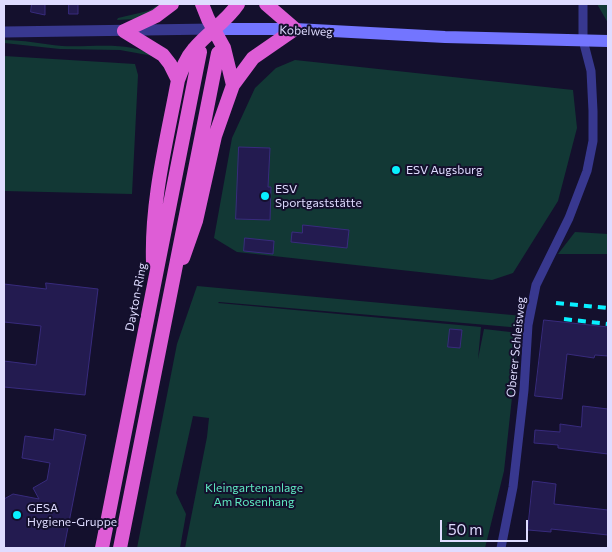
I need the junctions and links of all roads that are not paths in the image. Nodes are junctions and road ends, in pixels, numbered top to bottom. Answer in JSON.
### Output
{"nodes":[{"id":1,"x":172,"y":4,"type":"edge"},
{"id":2,"x":202,"y":4,"type":"edge"},
{"id":3,"x":238,"y":4,"type":"edge"},
{"id":4,"x":266,"y":4,"type":"edge"},
{"id":5,"x":583,"y":4,"type":"edge"},
{"id":6,"x":295,"y":29,"type":"junction"},
{"id":7,"x":213,"y":30,"type":"junction"},
{"id":8,"x":124,"y":31,"type":"junction"},
{"id":9,"x":4,"y":32,"type":"edge"},
{"id":10,"x":584,"y":40,"type":"junction"},
{"id":11,"x":608,"y":41,"type":"edge"},
{"id":12,"x":195,"y":53,"type":"junction"},
{"id":13,"x":222,"y":55,"type":"junction"},
{"id":14,"x":178,"y":80,"type":"junction"},
{"id":15,"x":233,"y":84,"type":"junction"},
{"id":16,"x":173,"y":280,"type":"junction"},
{"id":17,"x":154,"y":285,"type":"junction"},
{"id":18,"x":102,"y":548,"type":"edge"},
{"id":19,"x":120,"y":548,"type":"edge"},
{"id":20,"x":501,"y":548,"type":"edge"}],
"edges":[{"from":1,"to":8,"type":"highway"},
{"from":2,"to":7,"type":"highway"},
{"from":3,"to":7,"type":"highway"},
{"from":4,"to":6,"type":"highway"},
{"from":5,"to":10,"type":"street","name":"Oberer Schleisweg"},
{"from":6,"to":7,"type":"main road","name":"Kobelweg"},
{"from":6,"to":10,"type":"main road","name":"Kobelweg"},
{"from":6,"to":15,"type":"highway"},
{"from":7,"to":8,"type":"street","name":"Kobelweg"},
{"from":7,"to":12,"type":"highway"},
{"from":7,"to":13,"type":"highway"},
{"from":8,"to":9,"type":"street","name":"Kobelweg"},
{"from":8,"to":14,"type":"highway"},
{"from":10,"to":11,"type":"main road","name":"Kobelweg"},
{"from":10,"to":20,"type":"street","name":"Oberer Schleisweg"},
{"from":12,"to":14,"type":"highway"},
{"from":12,"to":17,"type":"highway","name":"Dayton-Ring"},
{"from":13,"to":15,"type":"highway"},
{"from":13,"to":16,"type":"highway"},
{"from":14,"to":17,"type":"highway"},
{"from":15,"to":16,"type":"highway"},
{"from":16,"to":19,"type":"highway"},
{"from":17,"to":18,"type":"highway","name":"Dayton-Ring"}]}
